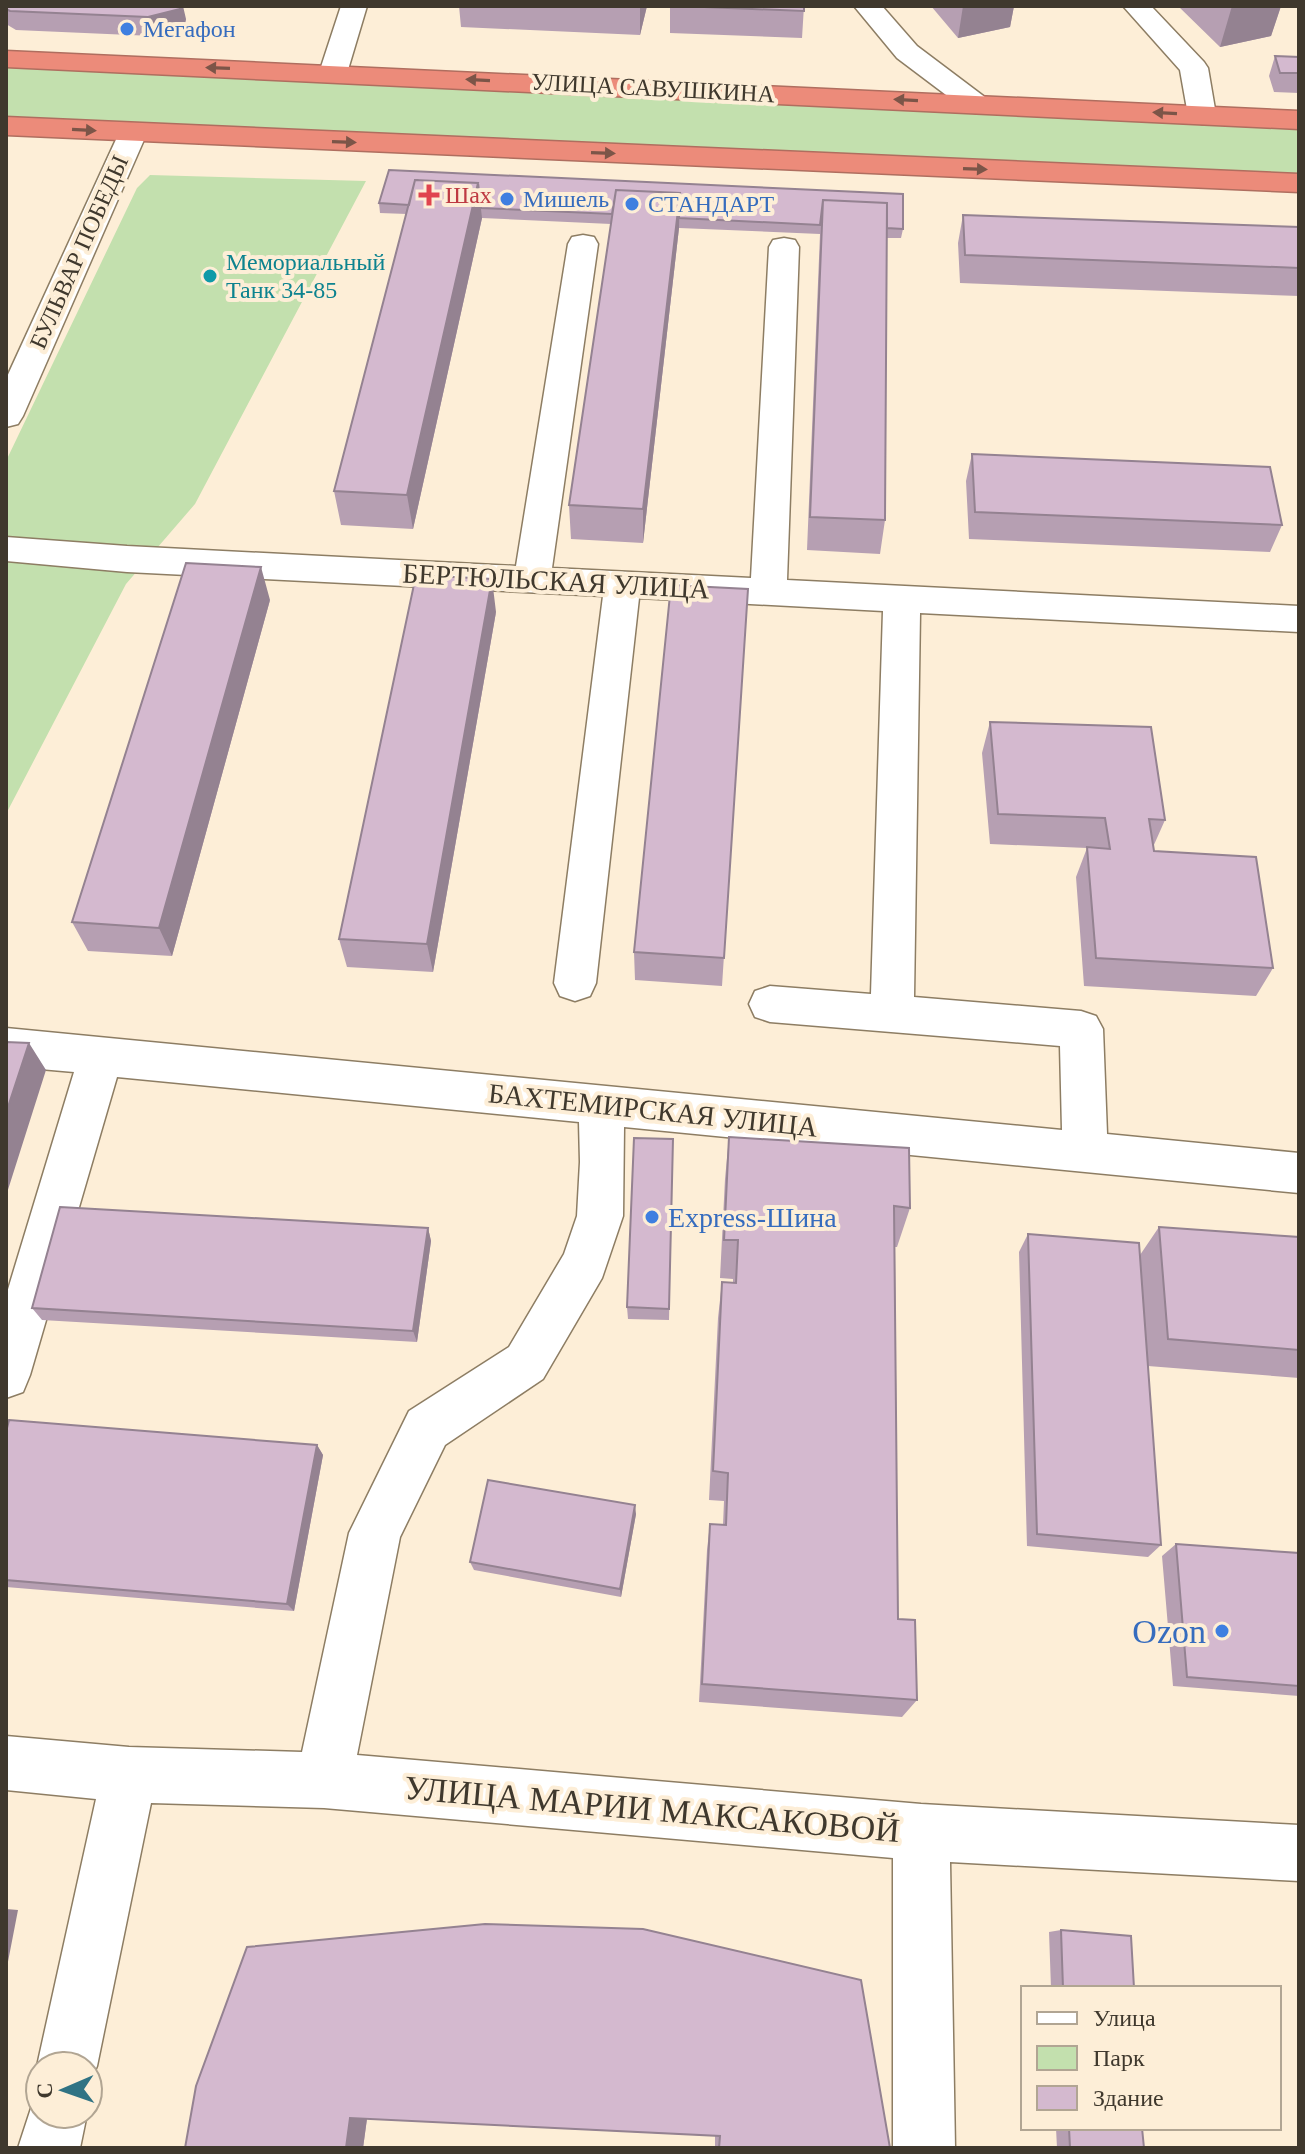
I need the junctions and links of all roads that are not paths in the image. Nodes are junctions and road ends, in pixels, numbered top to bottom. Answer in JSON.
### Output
{"nodes":[{"id":1,"x":354,"y":6,"type":"edge"},
{"id":2,"x":867,"y":6,"type":"edge"},
{"id":3,"x":1136,"y":6,"type":"edge"},
{"id":4,"x":6,"y":59,"type":"edge"},
{"id":5,"x":333,"y":73,"type":"junction"},
{"id":6,"x":976,"y":104,"type":"junction"},
{"id":7,"x":1202,"y":115,"type":"junction"},
{"id":8,"x":1299,"y":120,"type":"edge"},
{"id":9,"x":6,"y":126,"type":"edge"},
{"id":10,"x":133,"y":133,"type":"junction"},
{"id":11,"x":1299,"y":183,"type":"edge"},
{"id":12,"x":583,"y":244,"type":"dead end"},
{"id":13,"x":784,"y":247,"type":"dead end"},
{"id":14,"x":6,"y":416,"type":"edge"},
{"id":15,"x":6,"y":549,"type":"edge"},
{"id":16,"x":532,"y":579,"type":"junction"},
{"id":17,"x":623,"y":584,"type":"junction"},
{"id":18,"x":768,"y":591,"type":"junction"},
{"id":19,"x":902,"y":598,"type":"junction"},
{"id":20,"x":1299,"y":619,"type":"edge"},
{"id":21,"x":575,"y":983,"type":"dead end"},
{"id":22,"x":770,"y":1004,"type":"dead end"},
{"id":23,"x":892,"y":1014,"type":"junction"},
{"id":24,"x":6,"y":1047,"type":"edge"},
{"id":25,"x":101,"y":1057,"type":"junction"},
{"id":26,"x":600,"y":1105,"type":"junction"},
{"id":27,"x":1085,"y":1152,"type":"junction"},
{"id":28,"x":1299,"y":1173,"type":"edge"},
{"id":29,"x":6,"y":1375,"type":"edge"},
{"id":30,"x":6,"y":1763,"type":"edge"},
{"id":31,"x":129,"y":1775,"type":"junction"},
{"id":32,"x":324,"y":1780,"type":"junction"},
{"id":33,"x":921,"y":1832,"type":"junction"},
{"id":34,"x":1299,"y":1853,"type":"edge"},
{"id":35,"x":70,"y":2050,"type":"edge"},
{"id":36,"x":924,"y":2148,"type":"edge"}],
"edges":[{"from":1,"to":5,"type":"street"},
{"from":2,"to":6,"type":"street"},
{"from":3,"to":7,"type":"street"},
{"from":5,"to":4,"type":"highway","name":"УЛИЦА САВУШКИНА","one_way":true},
{"from":6,"to":5,"type":"highway","name":"УЛИЦА САВУШКИНА","one_way":true},
{"from":7,"to":6,"type":"highway","name":"УЛИЦА САВУШКИНА","one_way":true},
{"from":7,"to":8,"type":"highway","name":"УЛИЦА САВУШКИНА"},
{"from":9,"to":10,"type":"highway","one_way":true},
{"from":10,"to":11,"type":"highway","one_way":true},
{"from":10,"to":14,"type":"street","name":"БУЛЬВАР ПОБЕДЫ"},
{"from":12,"to":16,"type":"street"},
{"from":13,"to":18,"type":"street"},
{"from":15,"to":16,"type":"street","name":"БЕРТЮЛЬСКАЯ УЛИЦА"},
{"from":16,"to":17,"type":"street","name":"БЕРТЮЛЬСКАЯ УЛИЦА"},
{"from":17,"to":18,"type":"street","name":"БЕРТЮЛЬСКАЯ УЛИЦА"},
{"from":17,"to":21,"type":"street"},
{"from":18,"to":19,"type":"street","name":"БЕРТЮЛЬСКАЯ УЛИЦА"},
{"from":19,"to":20,"type":"street","name":"БЕРТЮЛЬСКАЯ УЛИЦА"},
{"from":19,"to":23,"type":"street"},
{"from":22,"to":23,"type":"street"},
{"from":23,"to":27,"type":"street"},
{"from":24,"to":25,"type":"street","name":"БАХТЕМИРСКАЯ УЛИЦА"},
{"from":25,"to":26,"type":"street","name":"БАХТЕМИРСКАЯ УЛИЦА"},
{"from":25,"to":29,"type":"street"},
{"from":26,"to":27,"type":"street","name":"БАХТЕМИРСКАЯ УЛИЦА"},
{"from":26,"to":32,"type":"street"},
{"from":27,"to":28,"type":"street","name":"БАХТЕМИРСКАЯ УЛИЦА"},
{"from":30,"to":31,"type":"street","name":"УЛИЦА МАРИИ МАКСАКОВОЙ"},
{"from":31,"to":32,"type":"street","name":"УЛИЦА МАРИИ МАКСАКОВОЙ"},
{"from":31,"to":35,"type":"street"},
{"from":32,"to":33,"type":"street","name":"УЛИЦА МАРИИ МАКСАКОВОЙ"},
{"from":33,"to":34,"type":"street","name":"УЛИЦА МАРИИ МАКСАКОВОЙ"},
{"from":33,"to":36,"type":"street"}]}
